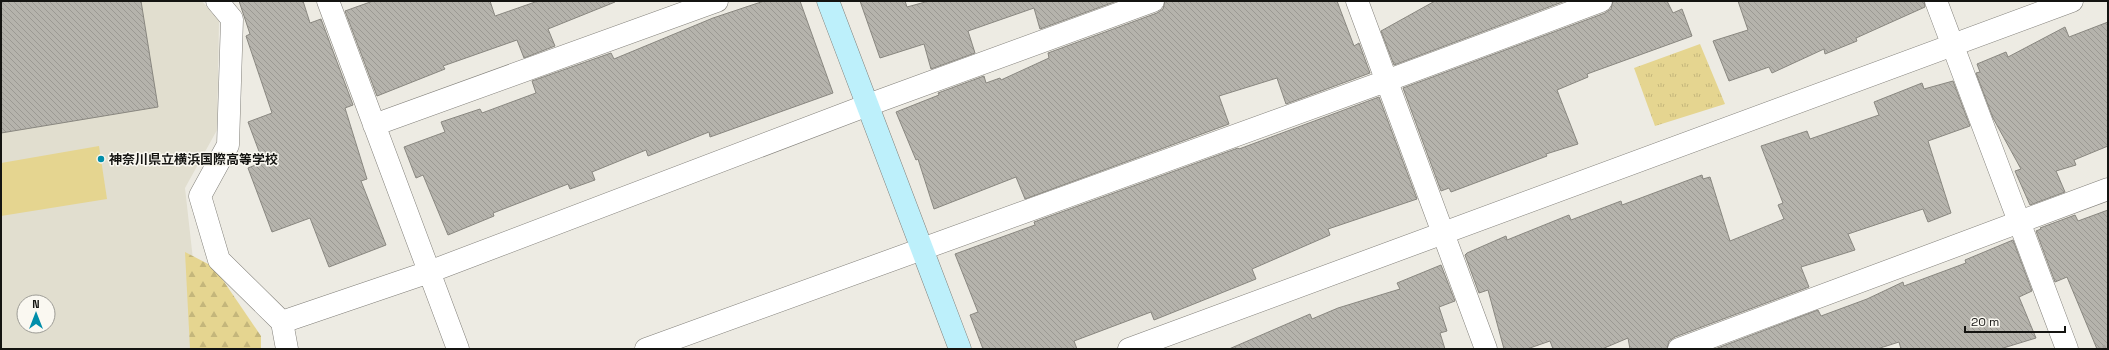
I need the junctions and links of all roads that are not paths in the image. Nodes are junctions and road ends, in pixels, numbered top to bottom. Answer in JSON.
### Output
{"nodes":[{"id":1,"x":217,"y":1,"type":"edge"},
{"id":2,"x":328,"y":1,"type":"edge"},
{"id":3,"x":717,"y":1,"type":"edge"},
{"id":4,"x":828,"y":1,"type":"edge"},
{"id":5,"x":1153,"y":1,"type":"edge"},
{"id":6,"x":1356,"y":1,"type":"edge"},
{"id":7,"x":1601,"y":1,"type":"edge"},
{"id":8,"x":1936,"y":1,"type":"edge"},
{"id":9,"x":2072,"y":1,"type":"edge"},
{"id":10,"x":1952,"y":45,"type":"junction"},
{"id":11,"x":1386,"y":81,"type":"junction"},
{"id":12,"x":868,"y":105,"type":"junction"},
{"id":13,"x":374,"y":125,"type":"junction"},
{"id":14,"x":2108,"y":189,"type":"edge"},
{"id":15,"x":2020,"y":224,"type":"junction"},
{"id":16,"x":1442,"y":232,"type":"junction"},
{"id":17,"x":922,"y":250,"type":"junction"},
{"id":18,"x":429,"y":272,"type":"junction"},
{"id":19,"x":282,"y":322,"type":"junction"},
{"id":20,"x":287,"y":349,"type":"edge"},
{"id":21,"x":458,"y":349,"type":"edge"},
{"id":22,"x":646,"y":349,"type":"edge"},
{"id":23,"x":960,"y":349,"type":"edge"},
{"id":24,"x":1129,"y":349,"type":"edge"},
{"id":25,"x":1486,"y":349,"type":"edge"},
{"id":26,"x":1679,"y":349,"type":"edge"},
{"id":27,"x":2067,"y":349,"type":"edge"}],
"edges":[{"from":1,"to":19,"type":"street"},
{"from":2,"to":13,"type":"street"},
{"from":3,"to":13,"type":"street"},
{"from":4,"to":12,"type":"street"},
{"from":5,"to":12,"type":"street"},
{"from":6,"to":11,"type":"street"},
{"from":7,"to":11,"type":"street"},
{"from":8,"to":10,"type":"street"},
{"from":9,"to":10,"type":"street"},
{"from":10,"to":15,"type":"street"},
{"from":10,"to":16,"type":"street"},
{"from":11,"to":16,"type":"street"},
{"from":11,"to":17,"type":"street"},
{"from":12,"to":17,"type":"street"},
{"from":12,"to":18,"type":"street"},
{"from":13,"to":18,"type":"street"},
{"from":14,"to":15,"type":"street"},
{"from":15,"to":26,"type":"street"},
{"from":15,"to":27,"type":"street"},
{"from":16,"to":24,"type":"street"},
{"from":16,"to":25,"type":"street"},
{"from":17,"to":22,"type":"street"},
{"from":17,"to":23,"type":"street"},
{"from":18,"to":19,"type":"street"},
{"from":18,"to":21,"type":"street"},
{"from":19,"to":20,"type":"street"}]}
